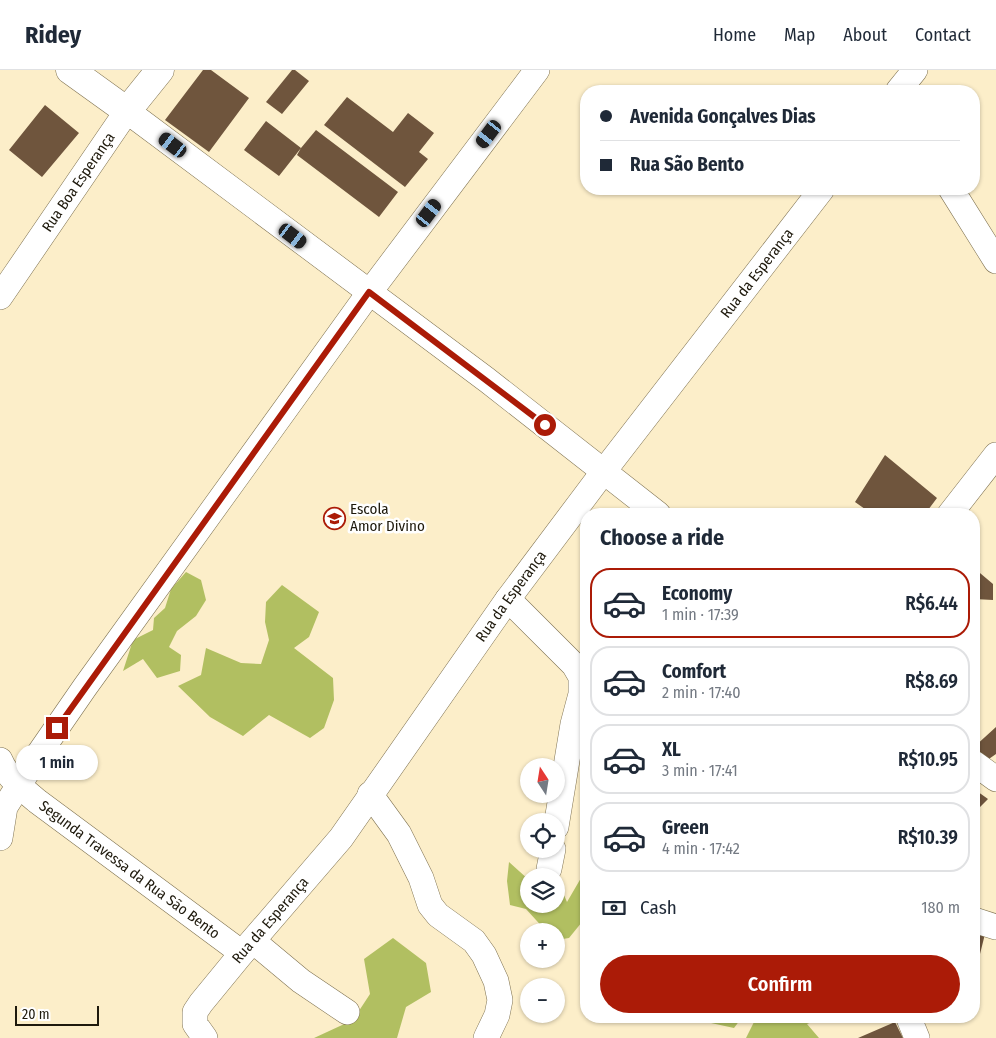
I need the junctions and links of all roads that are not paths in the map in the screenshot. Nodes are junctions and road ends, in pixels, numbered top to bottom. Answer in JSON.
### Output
{"nodes":[{"id":1,"x":70,"y":70,"type":"edge"},
{"id":2,"x":160,"y":70,"type":"edge"},
{"id":3,"x":537,"y":70,"type":"edge"},
{"id":4,"x":914,"y":70,"type":"edge"},
{"id":5,"x":903,"y":85,"type":"edge"},
{"id":6,"x":127,"y":111,"type":"junction"},
{"id":7,"x":817,"y":195,"type":"edge"},
{"id":8,"x":955,"y":195,"type":"edge"},
{"id":9,"x":996,"y":261,"type":"edge"},
{"id":10,"x":369,"y":292,"type":"junction"},
{"id":11,"x":0,"y":297,"type":"edge"},
{"id":12,"x":996,"y":455,"type":"edge"},
{"id":13,"x":604,"y":471,"type":"junction"},
{"id":14,"x":650,"y":508,"type":"edge"},
{"id":15,"x":955,"y":508,"type":"edge"},
{"id":16,"x":508,"y":599,"type":"junction"},
{"id":17,"x":580,"y":675,"type":"edge"},
{"id":18,"x":580,"y":698,"type":"edge"},
{"id":19,"x":980,"y":767,"type":"edge"},
{"id":20,"x":5,"y":770,"type":"edge"},
{"id":21,"x":996,"y":779,"type":"edge"},
{"id":22,"x":370,"y":794,"type":"junction"},
{"id":23,"x":558,"y":813,"type":"edge"},
{"id":24,"x":0,"y":838,"type":"edge"},
{"id":25,"x":980,"y":922,"type":"edge"},
{"id":26,"x":996,"y":927,"type":"edge"},
{"id":27,"x":247,"y":947,"type":"junction"},
{"id":28,"x":347,"y":1012,"type":"dead end"},
{"id":29,"x":911,"y":1023,"type":"edge"},
{"id":30,"x":205,"y":1038,"type":"edge"},
{"id":31,"x":486,"y":1038,"type":"edge"},
{"id":32,"x":917,"y":1038,"type":"edge"}],
"edges":[{"from":1,"to":6,"type":"street"},
{"from":2,"to":6,"type":"street","name":"Rua Boa Esperança"},
{"from":3,"to":10,"type":"street"},
{"from":4,"to":5,"type":"street"},
{"from":6,"to":10,"type":"street"},
{"from":6,"to":11,"type":"street","name":"Rua Boa Esperança"},
{"from":7,"to":13,"type":"street","name":"Rua da Esperança"},
{"from":8,"to":9,"type":"street"},
{"from":10,"to":13,"type":"street"},
{"from":10,"to":20,"type":"street"},
{"from":12,"to":15,"type":"street"},
{"from":13,"to":14,"type":"street"},
{"from":13,"to":16,"type":"street","name":"Rua da Esperança"},
{"from":16,"to":17,"type":"street"},
{"from":16,"to":22,"type":"street","name":"Rua da Esperança"},
{"from":18,"to":23,"type":"street"},
{"from":19,"to":21,"type":"street"},
{"from":20,"to":24,"type":"street"},
{"from":20,"to":27,"type":"street","name":"Segunda Travessa da Rua São Bento"},
{"from":22,"to":27,"type":"street","name":"Rua da Esperança"},
{"from":22,"to":31,"type":"street"},
{"from":25,"to":26,"type":"street"},
{"from":27,"to":28,"type":"street","name":"Segunda Travessa da Rua São Bento"},
{"from":27,"to":30,"type":"street","name":"Rua da Esperança"},
{"from":29,"to":32,"type":"street"}]}
